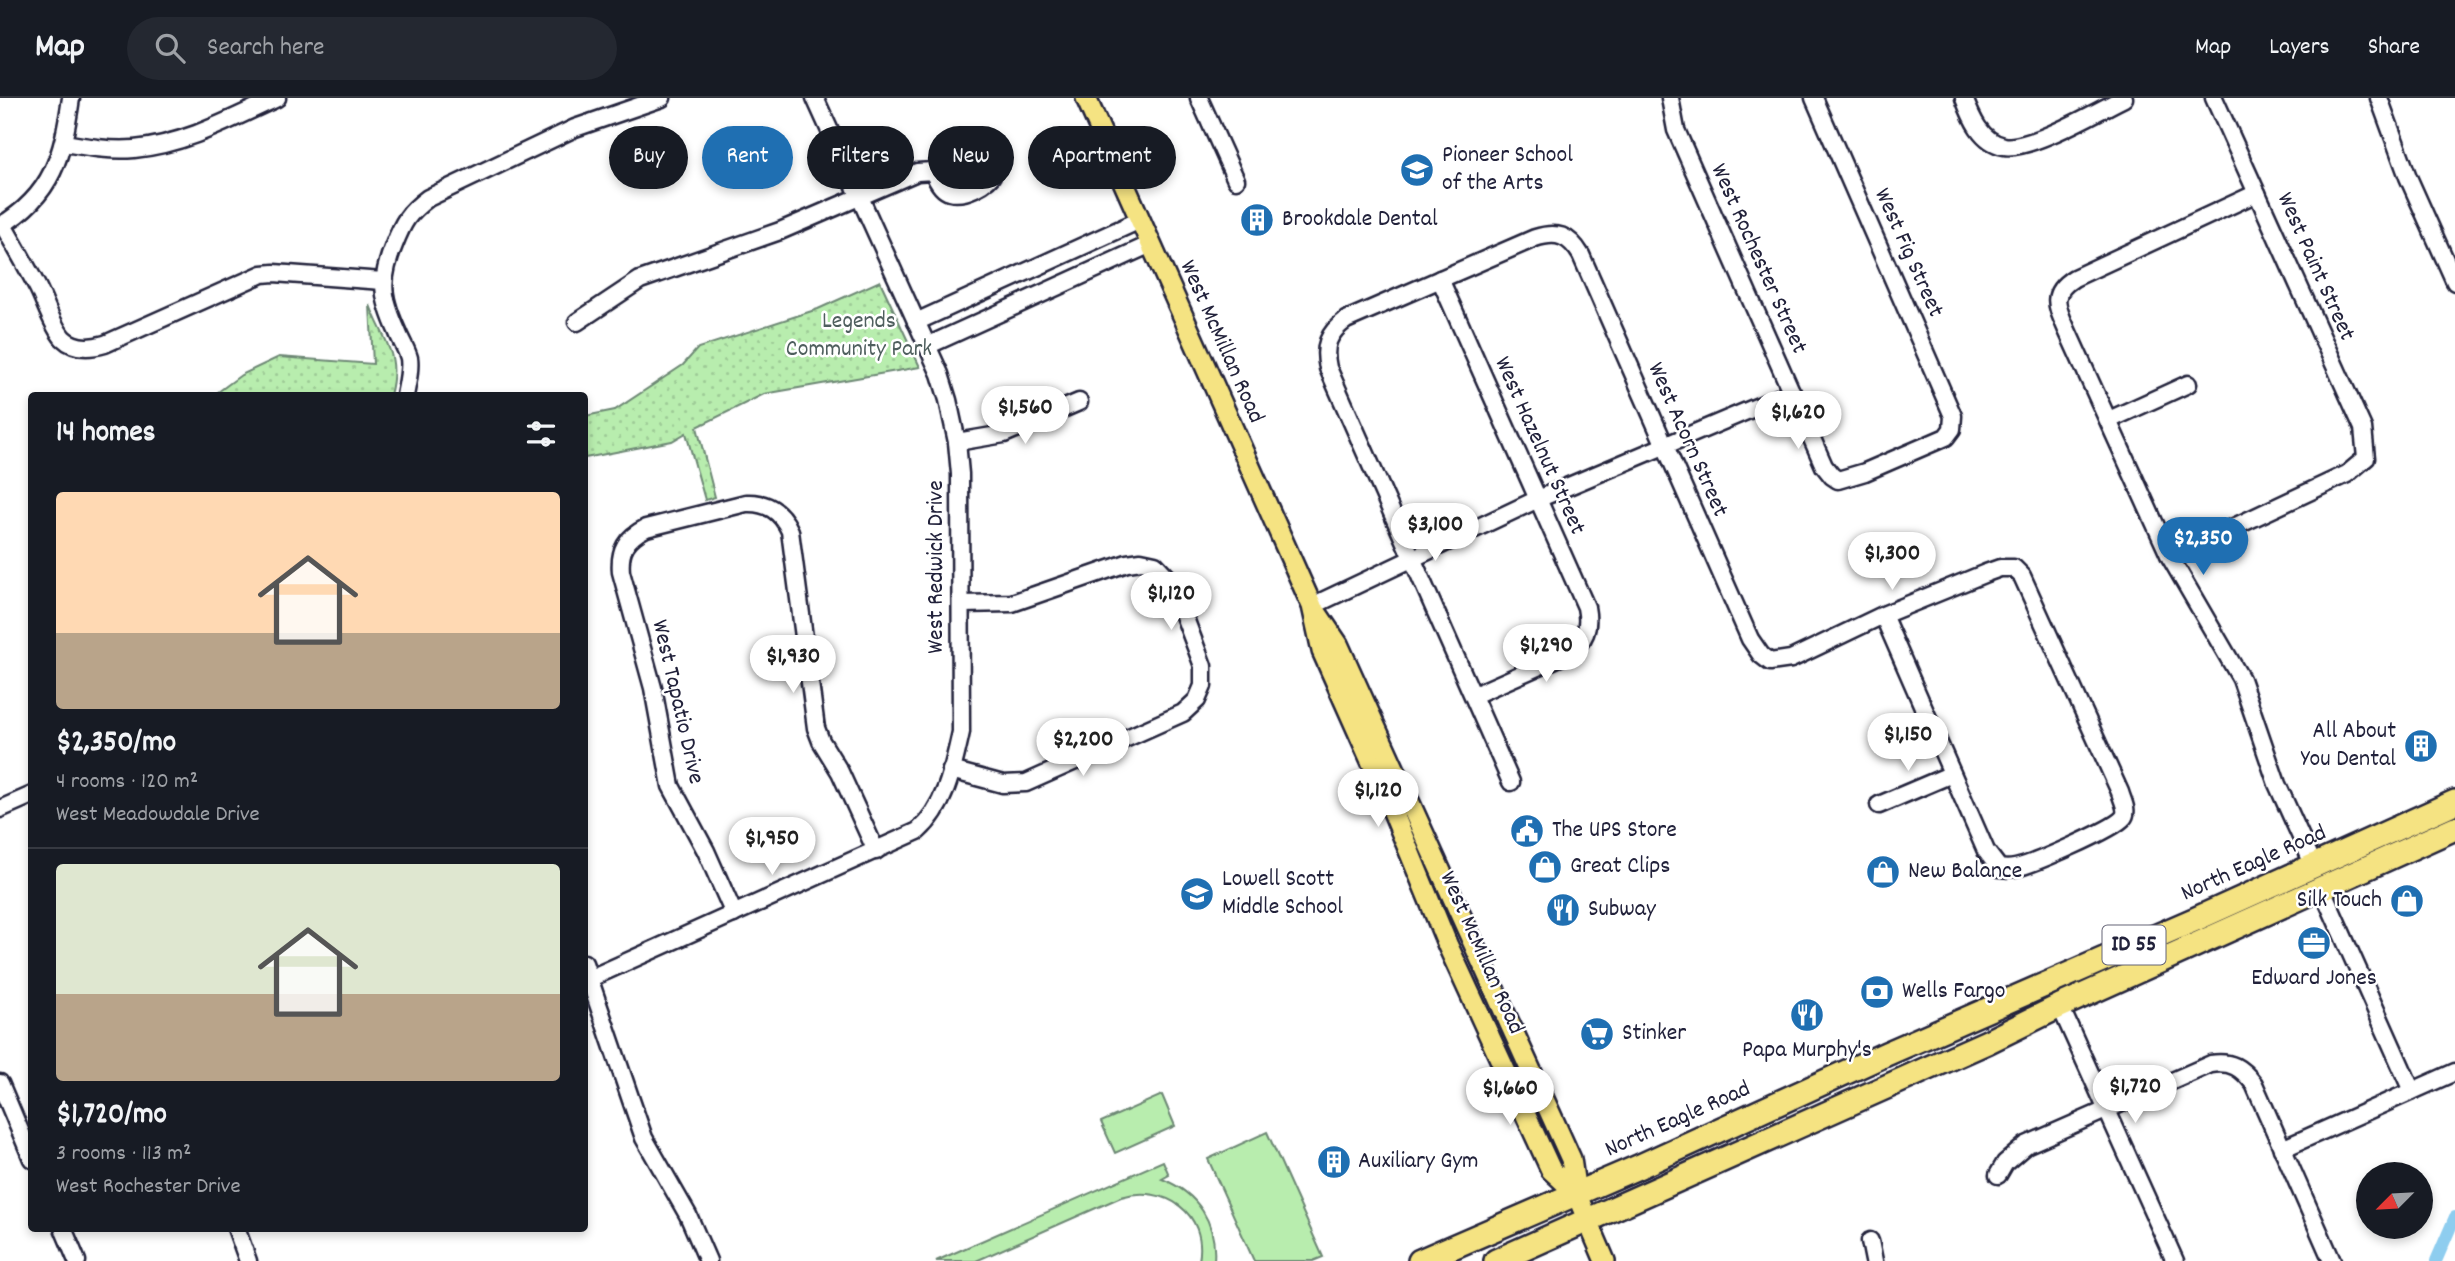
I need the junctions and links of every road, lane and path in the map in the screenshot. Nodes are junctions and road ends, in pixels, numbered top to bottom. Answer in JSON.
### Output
{"nodes":[{"id":1,"x":71,"y":98,"type":"edge"},
{"id":2,"x":277,"y":98,"type":"edge"},
{"id":3,"x":662,"y":98,"type":"edge"},
{"id":4,"x":815,"y":98,"type":"edge"},
{"id":5,"x":1086,"y":98,"type":"edge"},
{"id":6,"x":1199,"y":98,"type":"edge"},
{"id":7,"x":1670,"y":98,"type":"edge"},
{"id":8,"x":1814,"y":98,"type":"edge"},
{"id":9,"x":1964,"y":98,"type":"edge"},
{"id":10,"x":2124,"y":98,"type":"edge"},
{"id":11,"x":2214,"y":98,"type":"edge"},
{"id":12,"x":2379,"y":98,"type":"edge"},
{"id":13,"x":64,"y":143,"type":"junction"},
{"id":14,"x":928,"y":171,"type":"edge"},
{"id":15,"x":1236,"y":180,"type":"dead end"},
{"id":16,"x":2257,"y":193,"type":"junction"},
{"id":17,"x":860,"y":197,"type":"junction"},
{"id":18,"x":1140,"y":220,"type":"junction"},
{"id":19,"x":1,"y":226,"type":"edge"},
{"id":20,"x":1151,"y":244,"type":"junction"},
{"id":21,"x":1440,"y":279,"type":"junction"},
{"id":22,"x":383,"y":281,"type":"junction"},
{"id":23,"x":2455,"y":282,"type":"edge"},
{"id":24,"x":577,"y":322,"type":"dead end"},
{"id":25,"x":916,"y":322,"type":"junction"},
{"id":26,"x":927,"y":346,"type":"junction"},
{"id":27,"x":2188,"y":384,"type":"dead end"},
{"id":28,"x":406,"y":392,"type":"edge"},
{"id":29,"x":1792,"y":392,"type":"junction"},
{"id":30,"x":1079,"y":402,"type":"dead end"},
{"id":31,"x":2109,"y":420,"type":"junction"},
{"id":32,"x":957,"y":442,"type":"junction"},
{"id":33,"x":1664,"y":446,"type":"junction"},
{"id":34,"x":1838,"y":480,"type":"joint"},
{"id":35,"x":1538,"y":499,"type":"junction"},
{"id":36,"x":1412,"y":557,"type":"junction"},
{"id":37,"x":2170,"y":557,"type":"junction"},
{"id":38,"x":961,"y":604,"type":"junction"},
{"id":39,"x":1312,"y":606,"type":"junction"},
{"id":40,"x":1883,"y":615,"type":"junction"},
{"id":41,"x":1338,"y":644,"type":"junction"},
{"id":42,"x":1474,"y":695,"type":"junction"},
{"id":43,"x":1365,"y":746,"type":"junction"},
{"id":44,"x":951,"y":770,"type":"junction"},
{"id":45,"x":1952,"y":774,"type":"junction"},
{"id":46,"x":1511,"y":782,"type":"dead end"},
{"id":47,"x":28,"y":797,"type":"edge"},
{"id":48,"x":2455,"y":802,"type":"edge"},
{"id":49,"x":1879,"y":805,"type":"dead end"},
{"id":50,"x":0,"y":809,"type":"edge"},
{"id":51,"x":2455,"y":828,"type":"edge"},
{"id":52,"x":2355,"y":848,"type":"junction"},
{"id":53,"x":876,"y":851,"type":"junction"},
{"id":54,"x":2314,"y":866,"type":"junction"},
{"id":55,"x":2322,"y":889,"type":"junction"},
{"id":56,"x":2280,"y":907,"type":"junction"},
{"id":57,"x":734,"y":914,"type":"junction"},
{"id":58,"x":588,"y":973,"type":"edge"},
{"id":59,"x":588,"y":980,"type":"edge"},
{"id":60,"x":2060,"y":1006,"type":"junction"},
{"id":61,"x":2455,"y":1072,"type":"edge"},
{"id":62,"x":0,"y":1083,"type":"edge"},
{"id":63,"x":2412,"y":1091,"type":"junction"},
{"id":64,"x":2107,"y":1109,"type":"junction"},
{"id":65,"x":28,"y":1149,"type":"edge"},
{"id":66,"x":2282,"y":1149,"type":"junction"},
{"id":67,"x":1998,"y":1175,"type":"dead end"},
{"id":68,"x":1576,"y":1193,"type":"junction"},
{"id":69,"x":1588,"y":1220,"type":"junction"},
{"id":70,"x":65,"y":1232,"type":"edge"},
{"id":71,"x":237,"y":1232,"type":"edge"},
{"id":72,"x":1870,"y":1241,"type":"dead end"},
{"id":73,"x":2168,"y":1259,"type":"edge"},
{"id":74,"x":77,"y":1261,"type":"edge"},
{"id":75,"x":248,"y":1261,"type":"edge"},
{"id":76,"x":708,"y":1261,"type":"edge"},
{"id":77,"x":1420,"y":1261,"type":"edge"},
{"id":78,"x":1496,"y":1261,"type":"edge"},
{"id":79,"x":1605,"y":1261,"type":"edge"},
{"id":80,"x":1874,"y":1261,"type":"edge"},
{"id":81,"x":2332,"y":1261,"type":"edge"}],
"edges":[{"from":1,"to":13,"type":"street"},
{"from":2,"to":13,"type":"street"},
{"from":3,"to":22,"type":"street"},
{"from":4,"to":17,"type":"street","name":"West Redwick Drive"},
{"from":5,"to":18,"type":"main road","name":"West McMillan Road"},
{"from":6,"to":15,"type":"street"},
{"from":7,"to":29,"type":"street","name":"West Rochester Street"},
{"from":8,"to":34,"type":"street","name":"West Fig Street"},
{"from":9,"to":10,"type":"street"},
{"from":11,"to":16,"type":"street","name":"West Paint Street"},
{"from":12,"to":23,"type":"street"},
{"from":13,"to":19,"type":"street"},
{"from":14,"to":17,"type":"street"},
{"from":16,"to":31,"type":"street"},
{"from":16,"to":37,"type":"street","name":"West Paint Street"},
{"from":17,"to":24,"type":"street"},
{"from":17,"to":25,"type":"street","name":"West Redwick Drive"},
{"from":18,"to":20,"type":"main road","name":"West McMillan Road"},
{"from":18,"to":25,"type":"street"},
{"from":19,"to":22,"type":"street"},
{"from":20,"to":26,"type":"street"},
{"from":20,"to":39,"type":"main road","name":"West McMillan Road"},
{"from":21,"to":33,"type":"street","name":"West Acorn Street"},
{"from":21,"to":35,"type":"street","name":"West Hazelnut Street"},
{"from":21,"to":36,"type":"street"},
{"from":22,"to":28,"type":"street"},
{"from":25,"to":26,"type":"street","name":"West Redwick Drive"},
{"from":26,"to":32,"type":"street","name":"West Redwick Drive"},
{"from":27,"to":31,"type":"street"},
{"from":29,"to":33,"type":"street"},
{"from":29,"to":34,"type":"street","name":"West Rochester Street"},
{"from":30,"to":32,"type":"street"},
{"from":31,"to":37,"type":"street"},
{"from":32,"to":38,"type":"street","name":"West Redwick Drive"},
{"from":33,"to":35,"type":"street"},
{"from":33,"to":40,"type":"street","name":"West Acorn Street"},
{"from":35,"to":36,"type":"street"},
{"from":35,"to":42,"type":"street","name":"West Hazelnut Street"},
{"from":36,"to":39,"type":"street"},
{"from":36,"to":42,"type":"street"},
{"from":37,"to":54,"type":"street"},
{"from":38,"to":44,"type":"street","name":"West Redwick Drive"},
{"from":38,"to":44,"type":"street"},
{"from":39,"to":41,"type":"main road","name":"West McMillan Road"},
{"from":39,"to":43,"type":"main road","name":"West McMillan Road"},
{"from":40,"to":45,"type":"street"},
{"from":40,"to":45,"type":"street"},
{"from":41,"to":43,"type":"main road"},
{"from":41,"to":68,"type":"main road","name":"West McMillan Road"},
{"from":42,"to":46,"type":"street"},
{"from":43,"to":68,"type":"main road","name":"West McMillan Road"},
{"from":44,"to":53,"type":"street","name":"West Redwick Drive"},
{"from":45,"to":49,"type":"street"},
{"from":47,"to":50,"type":"street"},
{"from":48,"to":52,"type":"highway","name":"North Eagle Road","number":"ID 55"},
{"from":51,"to":55,"type":"highway","name":"North Eagle Road","number":"ID 55"},
{"from":52,"to":54,"type":"highway","name":"North Eagle Road","number":"ID 55"},
{"from":52,"to":55,"type":"highway"},
{"from":53,"to":57,"type":"street","name":"West Redwick Drive"},
{"from":53,"to":57,"type":"street","name":"West Tapatio Drive"},
{"from":54,"to":56,"type":"highway"},
{"from":54,"to":68,"type":"highway","name":"North Eagle Road","number":"ID 55"},
{"from":55,"to":56,"type":"highway","name":"North Eagle Road","number":"ID 55"},
{"from":55,"to":63,"type":"street"},
{"from":56,"to":60,"type":"highway","name":"North Eagle Road","number":"ID 55"},
{"from":57,"to":58,"type":"street","name":"West Redwick Drive"},
{"from":59,"to":76,"type":"street"},
{"from":60,"to":64,"type":"street"},
{"from":60,"to":69,"type":"highway","name":"North Eagle Road","number":"ID 55"},
{"from":61,"to":63,"type":"street"},
{"from":62,"to":65,"type":"street"},
{"from":63,"to":66,"type":"street"},
{"from":64,"to":66,"type":"street"},
{"from":64,"to":67,"type":"street"},
{"from":64,"to":73,"type":"street"},
{"from":66,"to":81,"type":"street"},
{"from":68,"to":69,"type":"main road","name":"West McMillan Road"},
{"from":68,"to":77,"type":"highway","name":"North Eagle Road","number":"ID 55"},
{"from":69,"to":78,"type":"highway","name":"North Eagle Road","number":"ID 55"},
{"from":69,"to":79,"type":"main road","name":"West McMillan Road"},
{"from":70,"to":74,"type":"street"},
{"from":71,"to":75,"type":"street"},
{"from":72,"to":80,"type":"street"}]}
